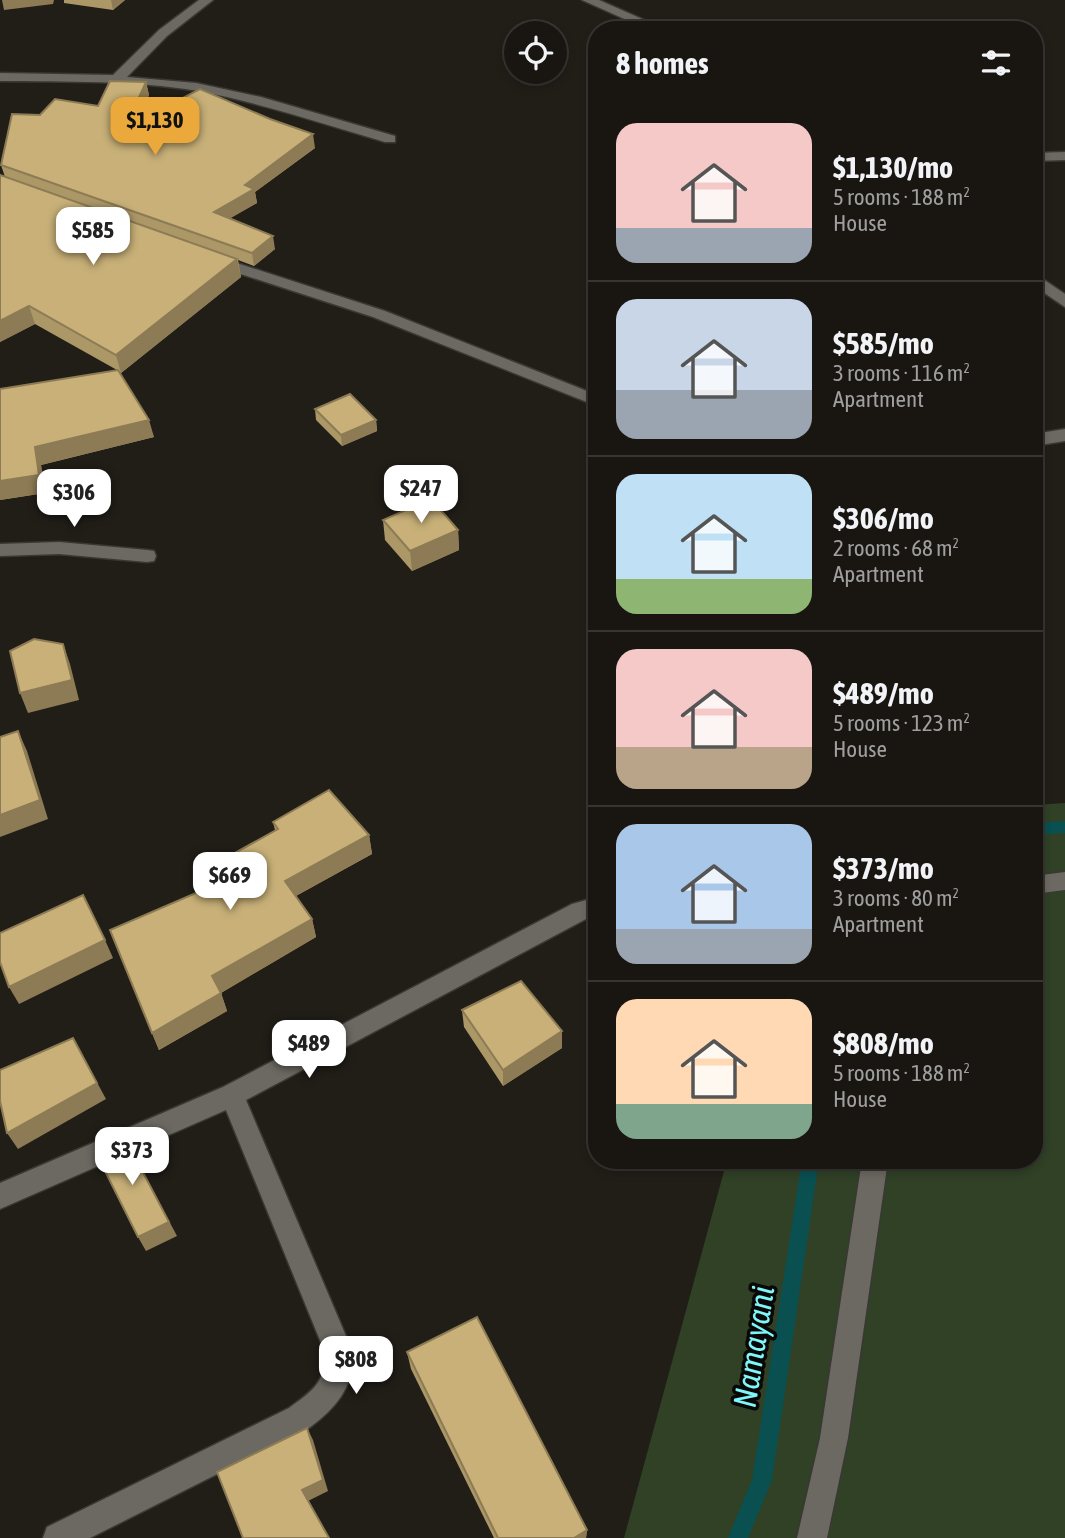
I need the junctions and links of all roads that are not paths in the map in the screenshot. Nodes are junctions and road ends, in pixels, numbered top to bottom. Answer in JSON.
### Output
{"nodes":[{"id":1,"x":207,"y":0,"type":"edge"},
{"id":2,"x":588,"y":0,"type":"edge"},
{"id":3,"x":639,"y":21,"type":"edge"},
{"id":4,"x":0,"y":77,"type":"edge"},
{"id":5,"x":116,"y":80,"type":"junction"},
{"id":6,"x":390,"y":139,"type":"dead end"},
{"id":7,"x":1065,"y":156,"type":"edge"},
{"id":8,"x":1043,"y":157,"type":"edge"},
{"id":9,"x":199,"y":255,"type":"edge"},
{"id":10,"x":1043,"y":285,"type":"edge"},
{"id":11,"x":1065,"y":302,"type":"edge"},
{"id":12,"x":588,"y":397,"type":"edge"},
{"id":13,"x":1065,"y":435,"type":"edge"},
{"id":14,"x":1043,"y":439,"type":"edge"},
{"id":15,"x":0,"y":551,"type":"edge"},
{"id":16,"x":147,"y":556,"type":"dead end"},
{"id":17,"x":1065,"y":881,"type":"edge"},
{"id":18,"x":1043,"y":884,"type":"edge"},
{"id":19,"x":588,"y":909,"type":"edge"},
{"id":20,"x":232,"y":1095,"type":"junction"},
{"id":21,"x":873,"y":1169,"type":"edge"},
{"id":22,"x":0,"y":1196,"type":"edge"},
{"id":23,"x":58,"y":1538,"type":"edge"},
{"id":24,"x":812,"y":1538,"type":"edge"}],
"edges":[{"from":1,"to":5,"type":"street"},
{"from":2,"to":3,"type":"street"},
{"from":4,"to":5,"type":"street"},
{"from":5,"to":6,"type":"street"},
{"from":7,"to":8,"type":"street"},
{"from":9,"to":12,"type":"street"},
{"from":10,"to":11,"type":"street"},
{"from":13,"to":14,"type":"street"},
{"from":15,"to":16,"type":"street"},
{"from":17,"to":18,"type":"street"},
{"from":19,"to":20,"type":"street"},
{"from":20,"to":22,"type":"street"},
{"from":20,"to":23,"type":"street"},
{"from":21,"to":24,"type":"street"}]}
